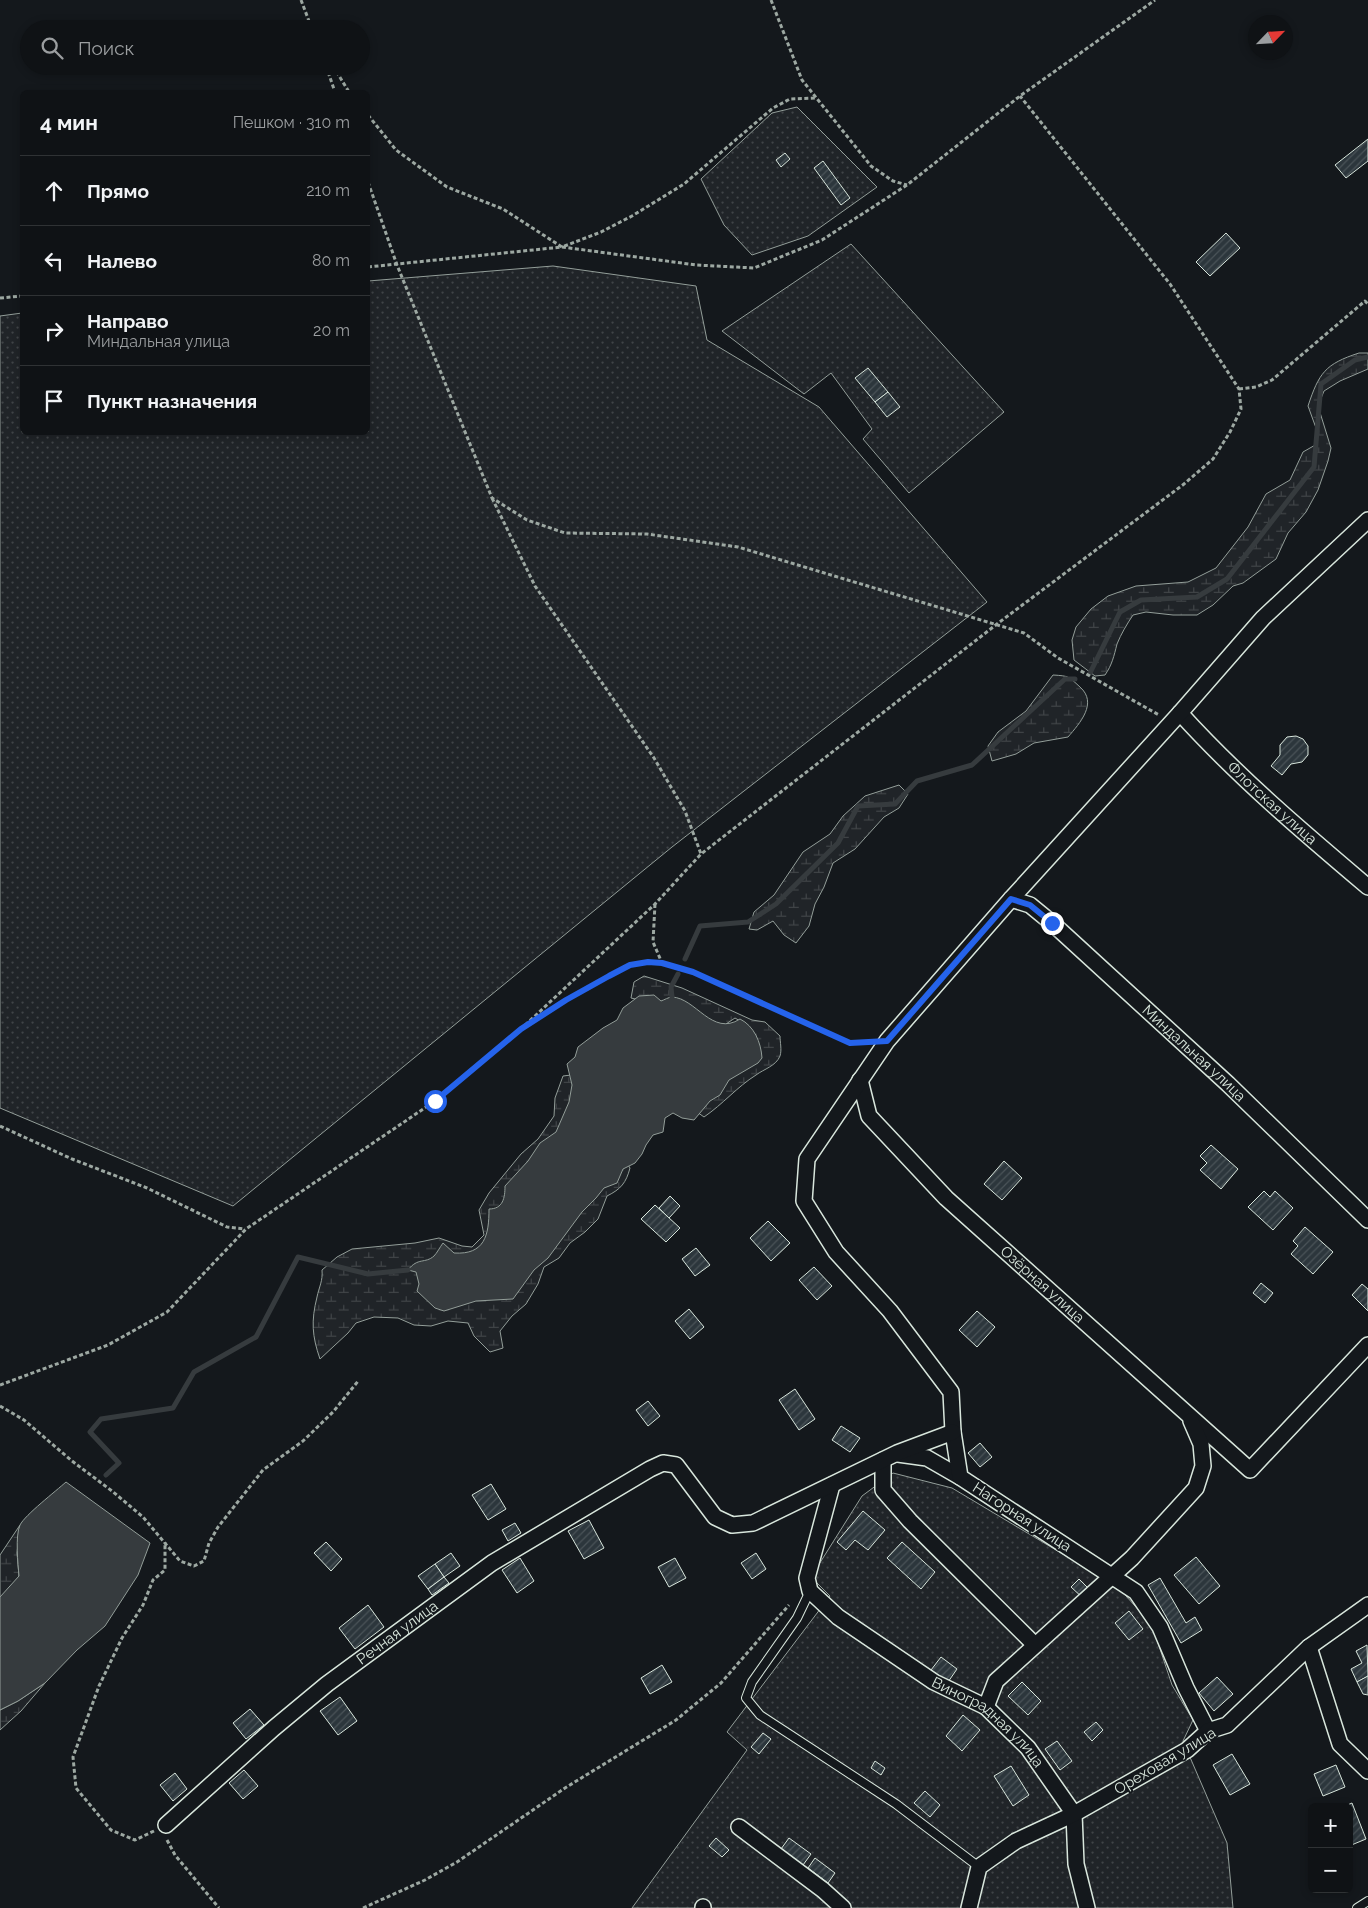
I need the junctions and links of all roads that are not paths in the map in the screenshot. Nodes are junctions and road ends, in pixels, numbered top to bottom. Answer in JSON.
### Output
{"nodes":[{"id":1,"x":1368,"y":520,"type":"edge"},
{"id":2,"x":1180,"y":713,"type":"junction"},
{"id":3,"x":1368,"y":887,"type":"edge"},
{"id":4,"x":1011,"y":899,"type":"junction"},
{"id":5,"x":860,"y":1080,"type":"junction"},
{"id":6,"x":1368,"y":1220,"type":"edge"},
{"id":7,"x":1368,"y":1345,"type":"edge"},
{"id":8,"x":1190,"y":1417,"type":"junction"},
{"id":9,"x":953,"y":1432,"type":"junction"},
{"id":10,"x":890,"y":1457,"type":"junction"},
{"id":11,"x":960,"y":1477,"type":"junction"},
{"id":12,"x":832,"y":1485,"type":"junction"},
{"id":13,"x":1112,"y":1576,"type":"junction"},
{"id":14,"x":810,"y":1591,"type":"junction"},
{"id":15,"x":1368,"y":1605,"type":"edge"},
{"id":16,"x":1035,"y":1645,"type":"junction"},
{"id":17,"x":1309,"y":1647,"type":"junction"},
{"id":18,"x":986,"y":1706,"type":"junction"},
{"id":19,"x":1208,"y":1731,"type":"junction"},
{"id":20,"x":1368,"y":1771,"type":"edge"},
{"id":21,"x":1074,"y":1814,"type":"junction"},
{"id":22,"x":166,"y":1825,"type":"road end"},
{"id":23,"x":739,"y":1827,"type":"dead end"},
{"id":24,"x":979,"y":1867,"type":"junction"},
{"id":25,"x":1368,"y":1901,"type":"edge"},
{"id":26,"x":972,"y":1906,"type":"edge"},
{"id":27,"x":844,"y":1908,"type":"edge"},
{"id":28,"x":1088,"y":1908,"type":"edge"},
{"id":29,"x":1357,"y":1908,"type":"edge"}],
"edges":[{"from":1,"to":2,"type":"street"},
{"from":2,"to":3,"type":"street","name":"Флотская улица"},
{"from":2,"to":4,"type":"street"},
{"from":4,"to":5,"type":"street"},
{"from":4,"to":6,"type":"street","name":"Миндальная улица"},
{"from":5,"to":8,"type":"street","name":"Озёрная улица"},
{"from":5,"to":9,"type":"street","name":"Нагорная улица"},
{"from":7,"to":8,"type":"street","name":"Озёрная улица"},
{"from":8,"to":13,"type":"street"},
{"from":9,"to":10,"type":"street"},
{"from":9,"to":11,"type":"street","name":"Нагорная улица"},
{"from":10,"to":11,"type":"street"},
{"from":10,"to":12,"type":"street"},
{"from":10,"to":16,"type":"street"},
{"from":11,"to":13,"type":"street","name":"Нагорная улица"},
{"from":12,"to":14,"type":"street"},
{"from":12,"to":22,"type":"street","name":"Речная улица"},
{"from":13,"to":16,"type":"street"},
{"from":13,"to":19,"type":"street","name":"Нагорная улица"},
{"from":14,"to":18,"type":"street","name":"Виноградная улица"},
{"from":14,"to":24,"type":"lane"},
{"from":15,"to":17,"type":"street","name":"Ореховая улица"},
{"from":16,"to":18,"type":"street"},
{"from":17,"to":19,"type":"street","name":"Ореховая улица"},
{"from":17,"to":20,"type":"street"},
{"from":18,"to":21,"type":"street","name":"Виноградная улица"},
{"from":19,"to":21,"type":"street","name":"Ореховая улица"},
{"from":21,"to":24,"type":"street","name":"Ореховая улица"},
{"from":21,"to":28,"type":"street"},
{"from":23,"to":27,"type":"street"},
{"from":24,"to":26,"type":"street"},
{"from":25,"to":29,"type":"lane"}]}
